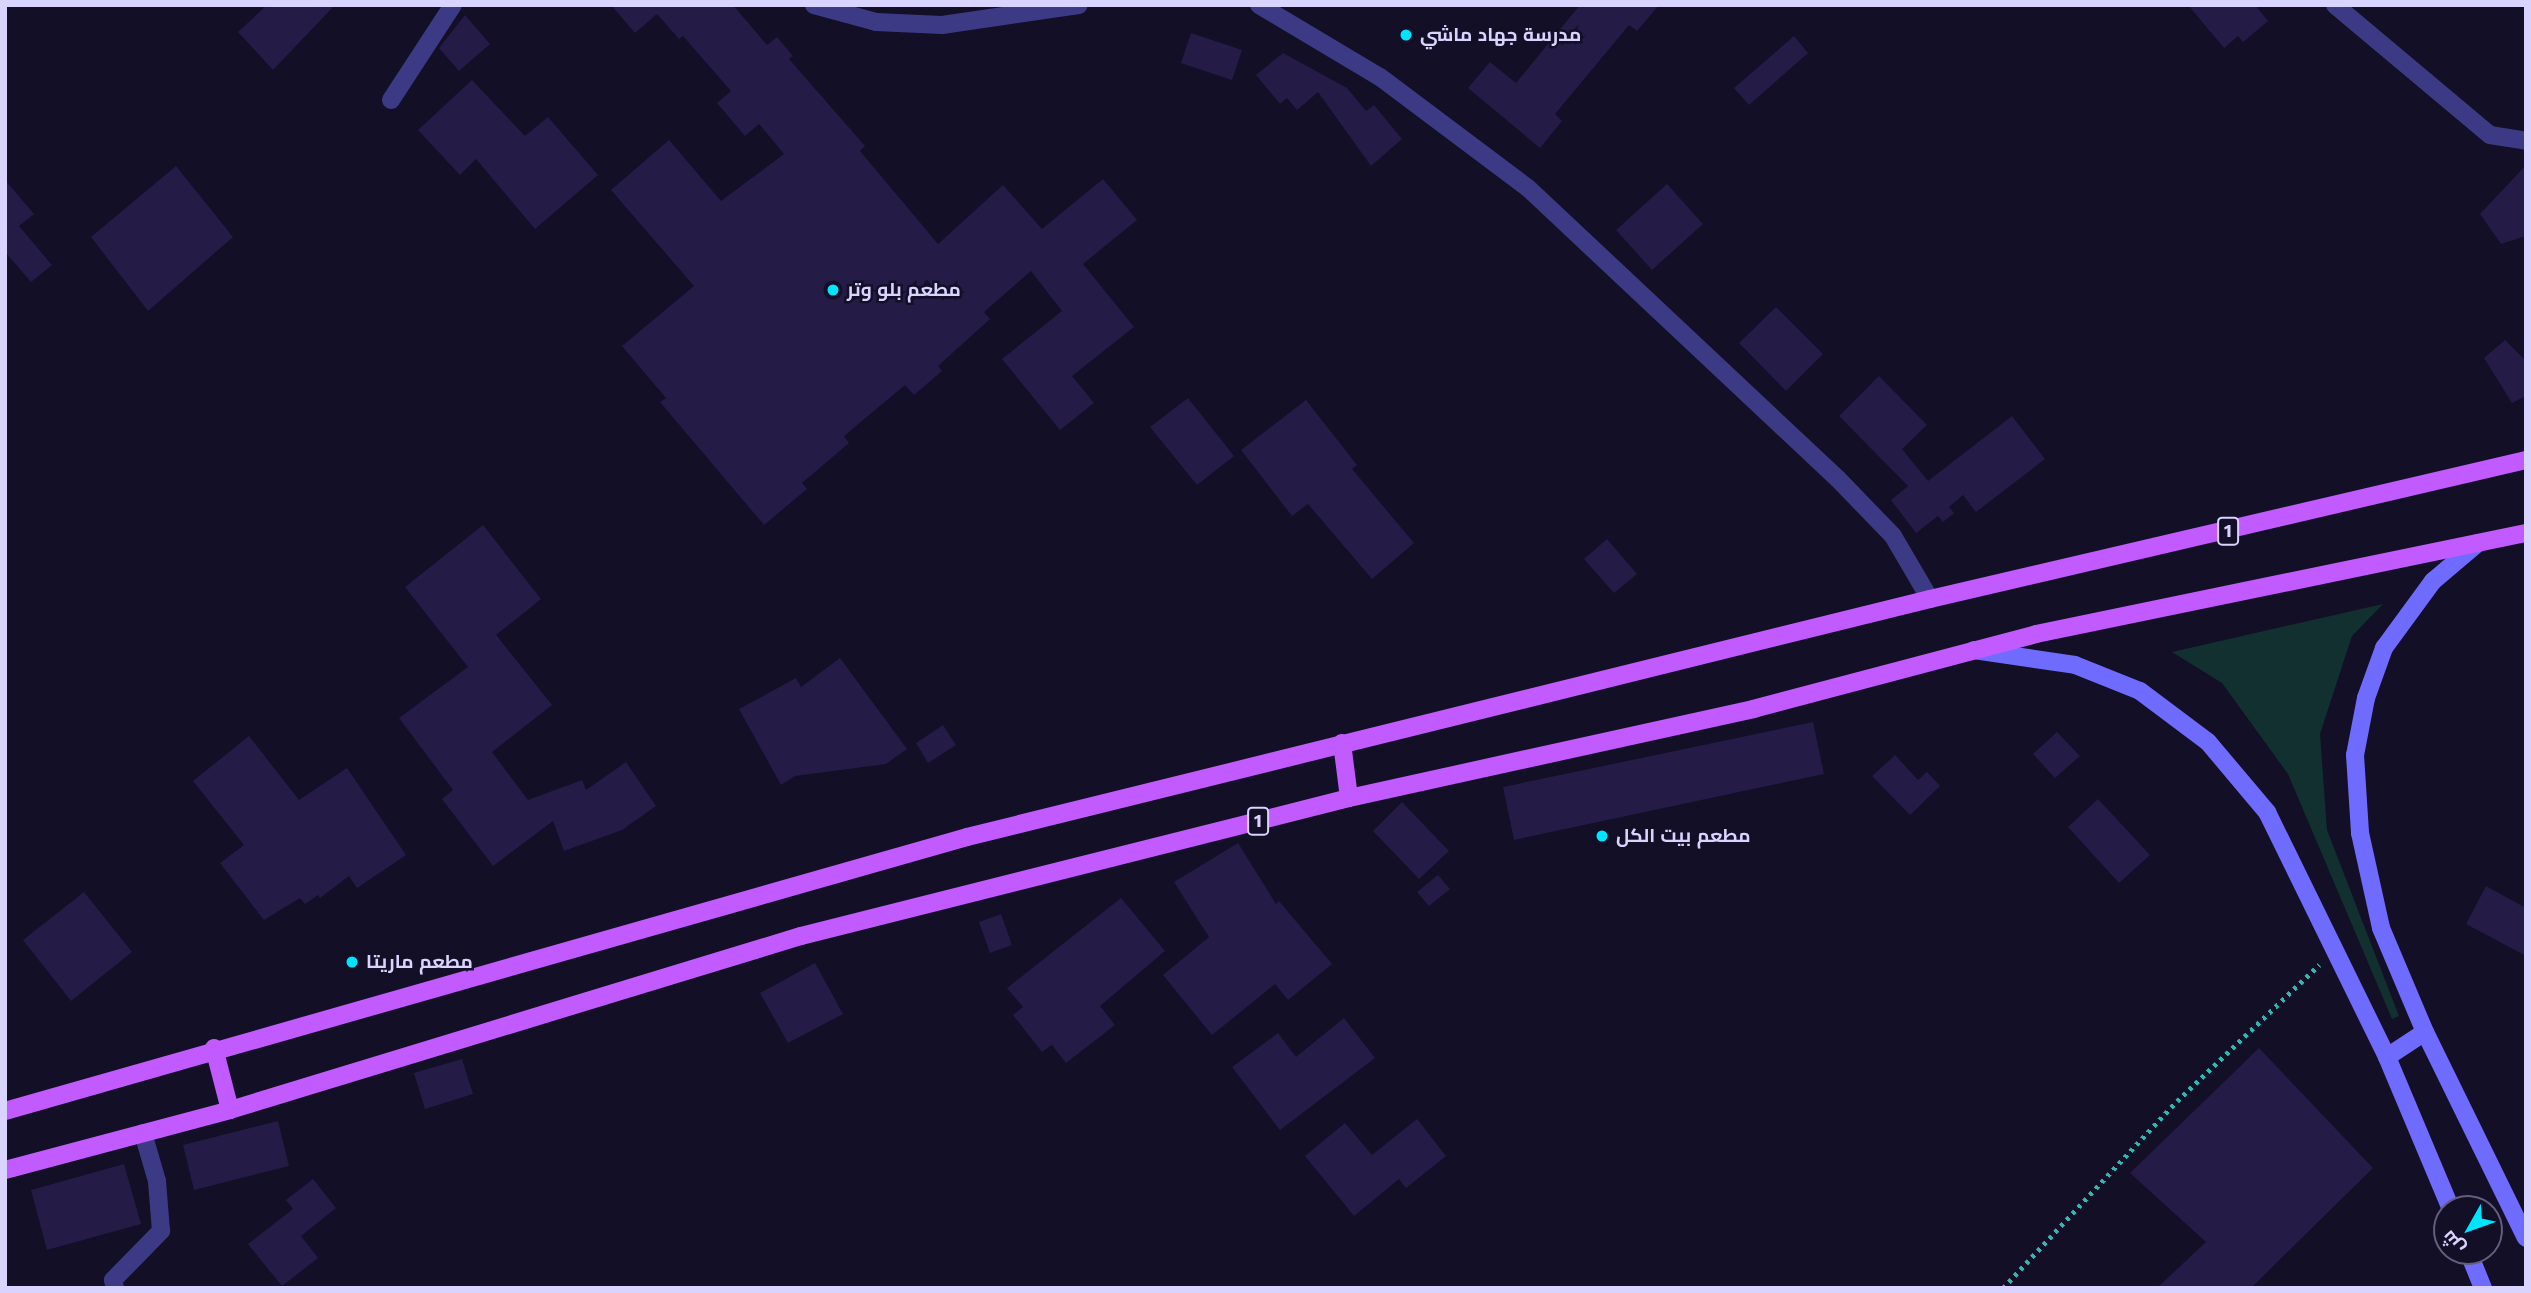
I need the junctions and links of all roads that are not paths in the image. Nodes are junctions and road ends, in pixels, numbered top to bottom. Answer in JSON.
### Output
{"nodes":[{"id":1,"x":453,"y":5,"type":"edge"},
{"id":2,"x":814,"y":5,"type":"edge"},
{"id":3,"x":1079,"y":5,"type":"edge"},
{"id":4,"x":1259,"y":5,"type":"edge"},
{"id":5,"x":2335,"y":5,"type":"edge"},
{"id":6,"x":391,"y":100,"type":"dead end"},
{"id":7,"x":2526,"y":141,"type":"edge"},
{"id":8,"x":2526,"y":460,"type":"edge"},
{"id":9,"x":2526,"y":533,"type":"edge"},
{"id":10,"x":2478,"y":543,"type":"junction"},
{"id":11,"x":1930,"y":599,"type":"junction"},
{"id":12,"x":1974,"y":650,"type":"junction"},
{"id":13,"x":1342,"y":743,"type":"junction"},
{"id":14,"x":1349,"y":799,"type":"junction"},
{"id":15,"x":2425,"y":1032,"type":"junction"},
{"id":16,"x":214,"y":1048,"type":"junction"},
{"id":17,"x":2387,"y":1057,"type":"junction"},
{"id":18,"x":230,"y":1110,"type":"junction"},
{"id":19,"x":5,"y":1111,"type":"edge"},
{"id":20,"x":143,"y":1133,"type":"junction"},
{"id":21,"x":5,"y":1170,"type":"edge"},
{"id":22,"x":2445,"y":1195,"type":"edge"},
{"id":23,"x":2526,"y":1238,"type":"edge"},
{"id":24,"x":2474,"y":1265,"type":"edge"},
{"id":25,"x":115,"y":1288,"type":"edge"},
{"id":26,"x":2483,"y":1288,"type":"edge"}],
"edges":[{"from":1,"to":6,"type":"street"},
{"from":2,"to":3,"type":"street"},
{"from":4,"to":11,"type":"street"},
{"from":5,"to":7,"type":"street"},
{"from":8,"to":11,"type":"main road","number":"1"},
{"from":9,"to":10,"type":"main road","number":"1"},
{"from":10,"to":12,"type":"main road","number":"1"},
{"from":10,"to":15,"type":"main road"},
{"from":11,"to":13,"type":"main road","number":"1"},
{"from":12,"to":14,"type":"main road","number":"1"},
{"from":12,"to":17,"type":"main road"},
{"from":13,"to":14,"type":"main road"},
{"from":13,"to":16,"type":"main road","number":"1"},
{"from":14,"to":18,"type":"main road","number":"1"},
{"from":15,"to":17,"type":"main road"},
{"from":15,"to":23,"type":"main road"},
{"from":16,"to":18,"type":"main road"},
{"from":16,"to":19,"type":"main road","number":"1"},
{"from":17,"to":22,"type":"main road"},
{"from":18,"to":20,"type":"main road","number":"1"},
{"from":20,"to":21,"type":"main road","number":"1"},
{"from":20,"to":25,"type":"street"},
{"from":24,"to":26,"type":"main road"}]}
